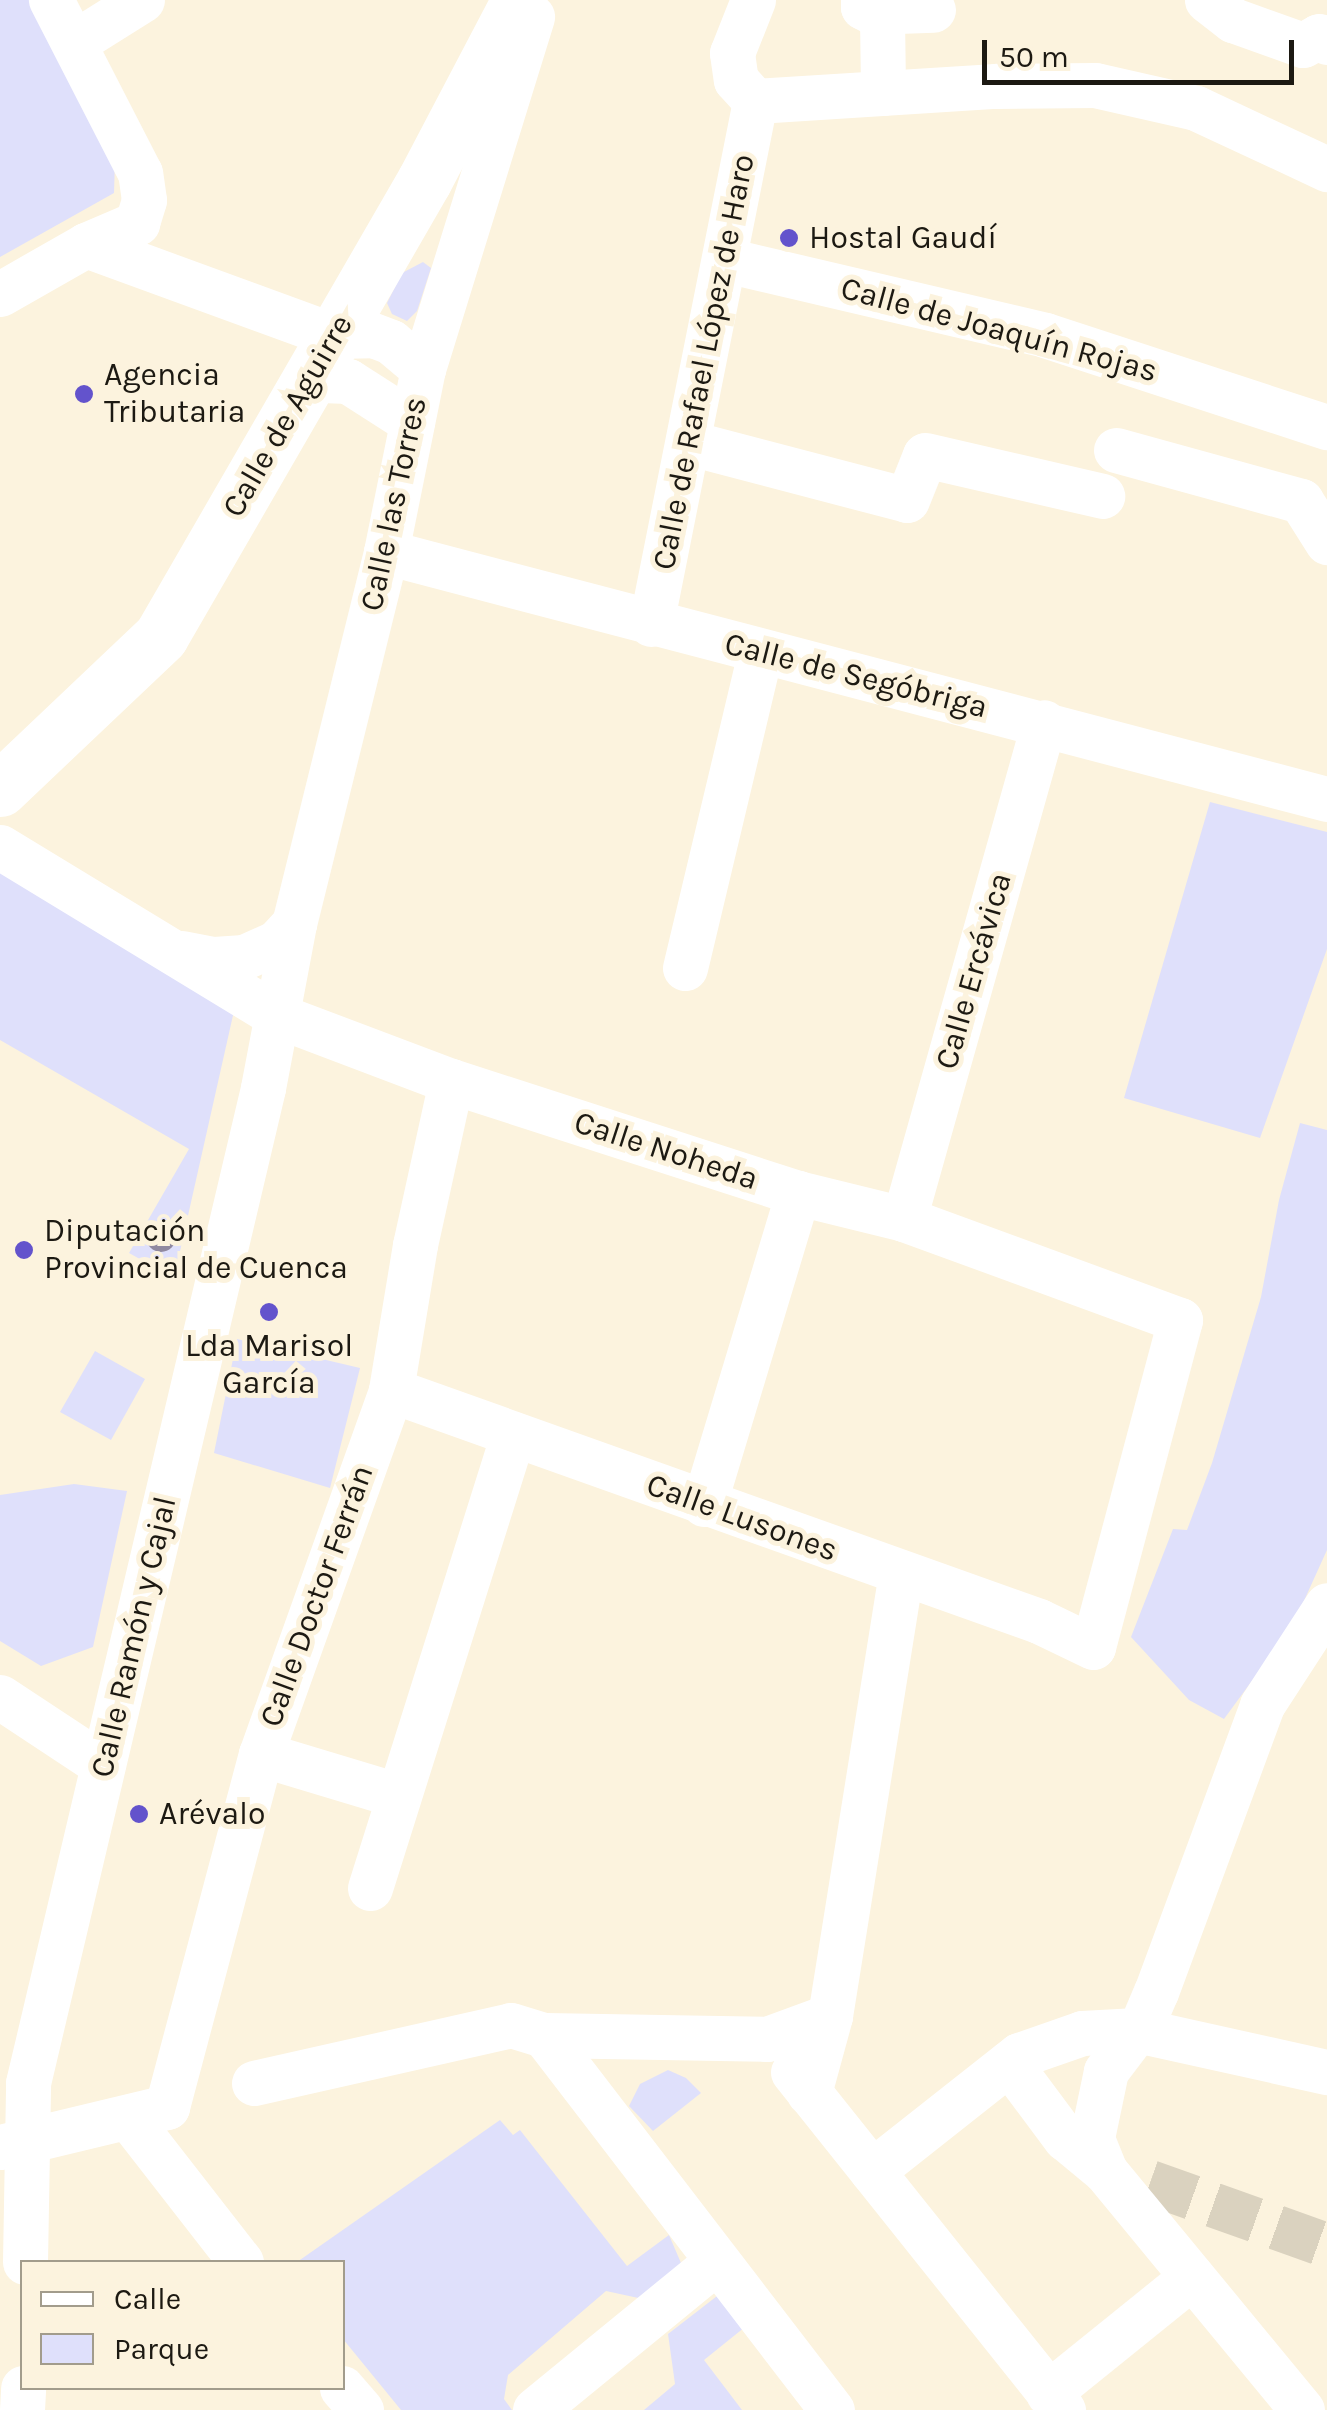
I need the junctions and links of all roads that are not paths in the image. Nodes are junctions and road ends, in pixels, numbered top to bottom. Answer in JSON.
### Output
{"nodes":[{"id":1,"x":51,"y":0,"type":"edge"},
{"id":2,"x":142,"y":0,"type":"edge"},
{"id":3,"x":519,"y":0,"type":"edge"},
{"id":4,"x":536,"y":0,"type":"edge"},
{"id":5,"x":753,"y":0,"type":"edge"},
{"id":6,"x":1206,"y":0,"type":"edge"},
{"id":7,"x":873,"y":8,"type":"edge"},
{"id":8,"x":933,"y":10,"type":"dead end"},
{"id":9,"x":75,"y":42,"type":"junction"},
{"id":10,"x":1327,"y":42,"type":"edge"},
{"id":11,"x":883,"y":93,"type":"junction"},
{"id":12,"x":755,"y":101,"type":"junction"},
{"id":13,"x":1327,"y":169,"type":"edge"},
{"id":14,"x":86,"y":246,"type":"junction"},
{"id":15,"x":726,"y":260,"type":"junction"},
{"id":16,"x":0,"y":294,"type":"edge"},
{"id":17,"x":334,"y":336,"type":"junction"},
{"id":18,"x":423,"y":369,"type":"junction"},
{"id":19,"x":303,"y":389,"type":"junction"},
{"id":20,"x":412,"y":422,"type":"junction"},
{"id":21,"x":1327,"y":427,"type":"edge"},
{"id":22,"x":690,"y":443,"type":"junction"},
{"id":23,"x":1116,"y":450,"type":"dead end"},
{"id":24,"x":1102,"y":496,"type":"dead end"},
{"id":25,"x":1327,"y":542,"type":"edge"},
{"id":26,"x":386,"y":552,"type":"junction"},
{"id":27,"x":651,"y":624,"type":"junction"},
{"id":28,"x":760,"y":654,"type":"junction"},
{"id":29,"x":1044,"y":722,"type":"junction"},
{"id":30,"x":0,"y":789,"type":"edge"},
{"id":31,"x":1327,"y":799,"type":"edge"},
{"id":32,"x":0,"y":846,"type":"edge"},
{"id":33,"x":294,"y":924,"type":"junction"},
{"id":34,"x":166,"y":950,"type":"junction"},
{"id":35,"x":684,"y":968,"type":"dead end"},
{"id":36,"x":276,"y":1014,"type":"junction"},
{"id":37,"x":452,"y":1081,"type":"junction"},
{"id":38,"x":798,"y":1193,"type":"junction"},
{"id":39,"x":904,"y":1220,"type":"junction"},
{"id":40,"x":390,"y":1390,"type":"junction"},
{"id":41,"x":513,"y":1434,"type":"junction"},
{"id":42,"x":704,"y":1504,"type":"junction"},
{"id":43,"x":900,"y":1576,"type":"junction"},
{"id":44,"x":1327,"y":1605,"type":"edge"},
{"id":45,"x":1093,"y":1646,"type":"joint"},
{"id":46,"x":0,"y":1698,"type":"edge"},
{"id":47,"x":261,"y":1754,"type":"junction"},
{"id":48,"x":103,"y":1765,"type":"junction"},
{"id":49,"x":397,"y":1794,"type":"junction"},
{"id":50,"x":370,"y":1888,"type":"dead end"},
{"id":51,"x":830,"y":2016,"type":"junction"},
{"id":52,"x":1137,"y":2030,"type":"junction"},
{"id":53,"x":544,"y":2036,"type":"junction"},
{"id":54,"x":766,"y":2039,"type":"junction"},
{"id":55,"x":1009,"y":2063,"type":"junction"},
{"id":56,"x":1327,"y":2072,"type":"edge"},
{"id":57,"x":254,"y":2083,"type":"dead end"},
{"id":58,"x":809,"y":2092,"type":"junction"},
{"id":59,"x":148,"y":2112,"type":"junction"},
{"id":60,"x":13,"y":2144,"type":"edge"},
{"id":61,"x":872,"y":2171,"type":"junction"},
{"id":62,"x":1125,"y":2181,"type":"junction"},
{"id":63,"x":24,"y":2260,"type":"edge"},
{"id":64,"x":241,"y":2260,"type":"edge"},
{"id":65,"x":716,"y":2262,"type":"junction"},
{"id":66,"x":1192,"y":2277,"type":"junction"},
{"id":67,"x":1056,"y":2402,"type":"edge"},
{"id":68,"x":535,"y":2410,"type":"edge"},
{"id":69,"x":832,"y":2410,"type":"edge"},
{"id":70,"x":1302,"y":2410,"type":"edge"}],
"edges":[{"from":1,"to":9,"type":"street"},
{"from":2,"to":9,"type":"street"},
{"from":3,"to":17,"type":"street","name":"Calle de Aguirre"},
{"from":4,"to":18,"type":"street","name":"Calle las Torres"},
{"from":5,"to":12,"type":"street"},
{"from":6,"to":10,"type":"street"},
{"from":7,"to":8,"type":"street"},
{"from":7,"to":11,"type":"street"},
{"from":9,"to":14,"type":"street"},
{"from":11,"to":12,"type":"street"},
{"from":11,"to":13,"type":"street"},
{"from":12,"to":15,"type":"street","name":"Calle de Rafael López de Haro"},
{"from":14,"to":16,"type":"street"},
{"from":14,"to":17,"type":"street"},
{"from":15,"to":21,"type":"street","name":"Calle de Joaquín Rojas"},
{"from":15,"to":22,"type":"street","name":"Calle de Rafael López de Haro"},
{"from":17,"to":18,"type":"street"},
{"from":17,"to":19,"type":"street","name":"Calle de Aguirre"},
{"from":18,"to":20,"type":"street","name":"Calle las Torres"},
{"from":19,"to":20,"type":"street"},
{"from":19,"to":30,"type":"street","name":"Calle de Aguirre"},
{"from":20,"to":26,"type":"street","name":"Calle las Torres"},
{"from":22,"to":24,"type":"street"},
{"from":22,"to":27,"type":"street","name":"Calle de Rafael López de Haro"},
{"from":23,"to":25,"type":"street"},
{"from":26,"to":27,"type":"street","name":"Calle de Segóbriga"},
{"from":26,"to":33,"type":"street","name":"Calle las Torres"},
{"from":27,"to":28,"type":"street","name":"Calle de Segóbriga"},
{"from":28,"to":29,"type":"street","name":"Calle de Segóbriga"},
{"from":28,"to":35,"type":"street"},
{"from":29,"to":31,"type":"street","name":"Calle de Segóbriga"},
{"from":29,"to":39,"type":"street","name":"Calle Ercávica"},
{"from":32,"to":34,"type":"street","name":"Calle Noheda"},
{"from":33,"to":34,"type":"street","name":"Calle Noheda"},
{"from":33,"to":36,"type":"street","name":"Calle las Torres"},
{"from":34,"to":36,"type":"street","name":"Calle Noheda"},
{"from":36,"to":37,"type":"street","name":"Calle Noheda"},
{"from":36,"to":48,"type":"street","name":"Calle Ramón y Cajal"},
{"from":37,"to":38,"type":"street","name":"Calle Noheda"},
{"from":37,"to":40,"type":"street","name":"Calle Doctor Ferrán"},
{"from":38,"to":39,"type":"street","name":"Calle Noheda"},
{"from":38,"to":42,"type":"street"},
{"from":39,"to":45,"type":"street","name":"Calle Noheda"},
{"from":40,"to":41,"type":"street","name":"Calle Lusones"},
{"from":40,"to":47,"type":"street","name":"Calle Doctor Ferrán"},
{"from":41,"to":42,"type":"street","name":"Calle Lusones"},
{"from":41,"to":49,"type":"street"},
{"from":42,"to":43,"type":"street","name":"Calle Lusones"},
{"from":43,"to":45,"type":"street","name":"Calle Lusones"},
{"from":43,"to":51,"type":"street"},
{"from":44,"to":52,"type":"street"},
{"from":46,"to":48,"type":"street"},
{"from":47,"to":49,"type":"street"},
{"from":47,"to":59,"type":"street","name":"Calle Doctor Ferrán"},
{"from":48,"to":60,"type":"street","name":"Calle Ramón y Cajal"},
{"from":49,"to":50,"type":"street"},
{"from":51,"to":54,"type":"street"},
{"from":51,"to":58,"type":"street"},
{"from":52,"to":55,"type":"street"},
{"from":52,"to":56,"type":"street"},
{"from":52,"to":62,"type":"street"},
{"from":53,"to":54,"type":"street"},
{"from":53,"to":57,"type":"street"},
{"from":53,"to":65,"type":"street"},
{"from":54,"to":58,"type":"street"},
{"from":55,"to":61,"type":"street"},
{"from":55,"to":62,"type":"street"},
{"from":58,"to":61,"type":"street"},
{"from":59,"to":60,"type":"street"},
{"from":59,"to":64,"type":"street"},
{"from":60,"to":63,"type":"street","name":"Calle Ramón y Cajal"},
{"from":61,"to":67,"type":"street"},
{"from":62,"to":66,"type":"street"},
{"from":65,"to":68,"type":"street"},
{"from":65,"to":69,"type":"street"},
{"from":66,"to":67,"type":"street"},
{"from":66,"to":70,"type":"street"}]}
